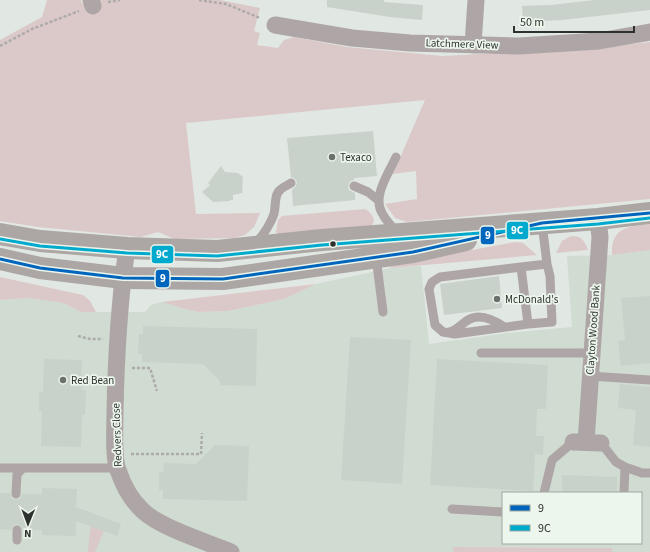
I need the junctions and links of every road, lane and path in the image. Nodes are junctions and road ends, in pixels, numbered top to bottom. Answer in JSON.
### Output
{"nodes":[{"id":1,"x":120,"y":0,"type":"edge"},
{"id":2,"x":199,"y":0,"type":"edge"},
{"id":3,"x":476,"y":0,"type":"edge"},
{"id":4,"x":92,"y":3,"type":"edge"},
{"id":5,"x":275,"y":25,"type":"joint"},
{"id":6,"x":650,"y":32,"type":"edge"},
{"id":7,"x":473,"y":45,"type":"junction"},
{"id":8,"x":0,"y":46,"type":"edge"},
{"id":9,"x":396,"y":156,"type":"dead end"},
{"id":10,"x":291,"y":183,"type":"dead end"},
{"id":11,"x":354,"y":186,"type":"dead end"},
{"id":12,"x":378,"y":200,"type":"junction"},
{"id":13,"x":650,"y":213,"type":"edge"},
{"id":14,"x":598,"y":218,"type":"junction"},
{"id":15,"x":542,"y":223,"type":"junction"},
{"id":16,"x":0,"y":234,"type":"edge"},
{"id":17,"x":399,"y":234,"type":"junction"},
{"id":18,"x":252,"y":247,"type":"junction"},
{"id":19,"x":127,"y":248,"type":"junction"},
{"id":20,"x":376,"y":257,"type":"junction"},
{"id":21,"x":0,"y":259,"type":"edge"},
{"id":22,"x":547,"y":264,"type":"junction"},
{"id":23,"x":521,"y":267,"type":"junction"},
{"id":24,"x":123,"y":278,"type":"junction"},
{"id":25,"x":383,"y":312,"type":"dead end"},
{"id":26,"x":528,"y":324,"type":"junction"},
{"id":27,"x":504,"y":327,"type":"junction"},
{"id":28,"x":445,"y":333,"type":"junction"},
{"id":29,"x":78,"y":336,"type":"dead end"},
{"id":30,"x":118,"y":340,"type":"junction"},
{"id":31,"x":481,"y":353,"type":"dead end"},
{"id":32,"x":591,"y":353,"type":"junction"},
{"id":33,"x":116,"y":368,"type":"junction"},
{"id":34,"x":590,"y":376,"type":"junction"},
{"id":35,"x":650,"y":380,"type":"edge"},
{"id":36,"x":157,"y":391,"type":"dead end"},
{"id":37,"x":202,"y":433,"type":"dead end"},
{"id":38,"x":587,"y":443,"type":"junction"},
{"id":39,"x":116,"y":461,"type":"junction"},
{"id":40,"x":625,"y":467,"type":"junction"},
{"id":41,"x":0,"y":468,"type":"edge"},
{"id":42,"x":23,"y":468,"type":"junction"},
{"id":43,"x":650,"y":473,"type":"edge"},
{"id":44,"x":544,"y":492,"type":"edge"},
{"id":45,"x":624,"y":492,"type":"edge"},
{"id":46,"x":16,"y":494,"type":"dead end"},
{"id":47,"x":452,"y":509,"type":"dead end"},
{"id":48,"x":502,"y":512,"type":"edge"},
{"id":49,"x":17,"y":530,"type":"dead end"},
{"id":50,"x":16,"y":540,"type":"dead end"},
{"id":51,"x":231,"y":552,"type":"edge"}],
"edges":[{"from":1,"to":4,"type":"path"},
{"from":2,"to":5,"type":"path"},
{"from":3,"to":7,"type":"street"},
{"from":4,"to":8,"type":"path"},
{"from":5,"to":7,"type":"street","name":"Latchmere View"},
{"from":6,"to":7,"type":"street","name":"Latchmere View"},
{"from":9,"to":12,"type":"lane"},
{"from":10,"to":18,"type":"lane"},
{"from":11,"to":12,"type":"lane"},
{"from":12,"to":17,"type":"lane"},
{"from":13,"to":14,"type":"highway"},
{"from":14,"to":15,"type":"highway"},
{"from":14,"to":32,"type":"street","name":"Clayton Wood Bank"},
{"from":15,"to":17,"type":"highway"},
{"from":15,"to":20,"type":"highway"},
{"from":15,"to":22,"type":"lane"},
{"from":16,"to":19,"type":"highway"},
{"from":17,"to":18,"type":"highway"},
{"from":18,"to":19,"type":"highway"},
{"from":19,"to":24,"type":"street","name":"Redvers Close"},
{"from":20,"to":24,"type":"highway"},
{"from":20,"to":25,"type":"lane"},
{"from":21,"to":24,"type":"highway"},
{"from":22,"to":23,"type":"lane"},
{"from":22,"to":26,"type":"lane"},
{"from":23,"to":26,"type":"lane"},
{"from":23,"to":28,"type":"lane"},
{"from":24,"to":30,"type":"street","name":"Redvers Close"},
{"from":26,"to":27,"type":"lane"},
{"from":27,"to":28,"type":"lane"},
{"from":27,"to":28,"type":"lane"},
{"from":29,"to":30,"type":"path"},
{"from":30,"to":33,"type":"street","name":"Redvers Close"},
{"from":31,"to":32,"type":"lane"},
{"from":32,"to":34,"type":"street","name":"Clayton Wood Bank"},
{"from":33,"to":36,"type":"path"},
{"from":33,"to":39,"type":"street","name":"Redvers Close"},
{"from":34,"to":35,"type":"lane"},
{"from":34,"to":38,"type":"street","name":"Clayton Wood Bank"},
{"from":37,"to":39,"type":"path"},
{"from":38,"to":40,"type":"lane"},
{"from":38,"to":44,"type":"lane"},
{"from":39,"to":42,"type":"lane"},
{"from":39,"to":51,"type":"street","name":"Redvers Close"},
{"from":40,"to":43,"type":"lane"},
{"from":40,"to":45,"type":"lane"},
{"from":41,"to":42,"type":"lane"},
{"from":42,"to":46,"type":"lane"},
{"from":47,"to":48,"type":"lane"},
{"from":49,"to":50,"type":"lane"}]}
